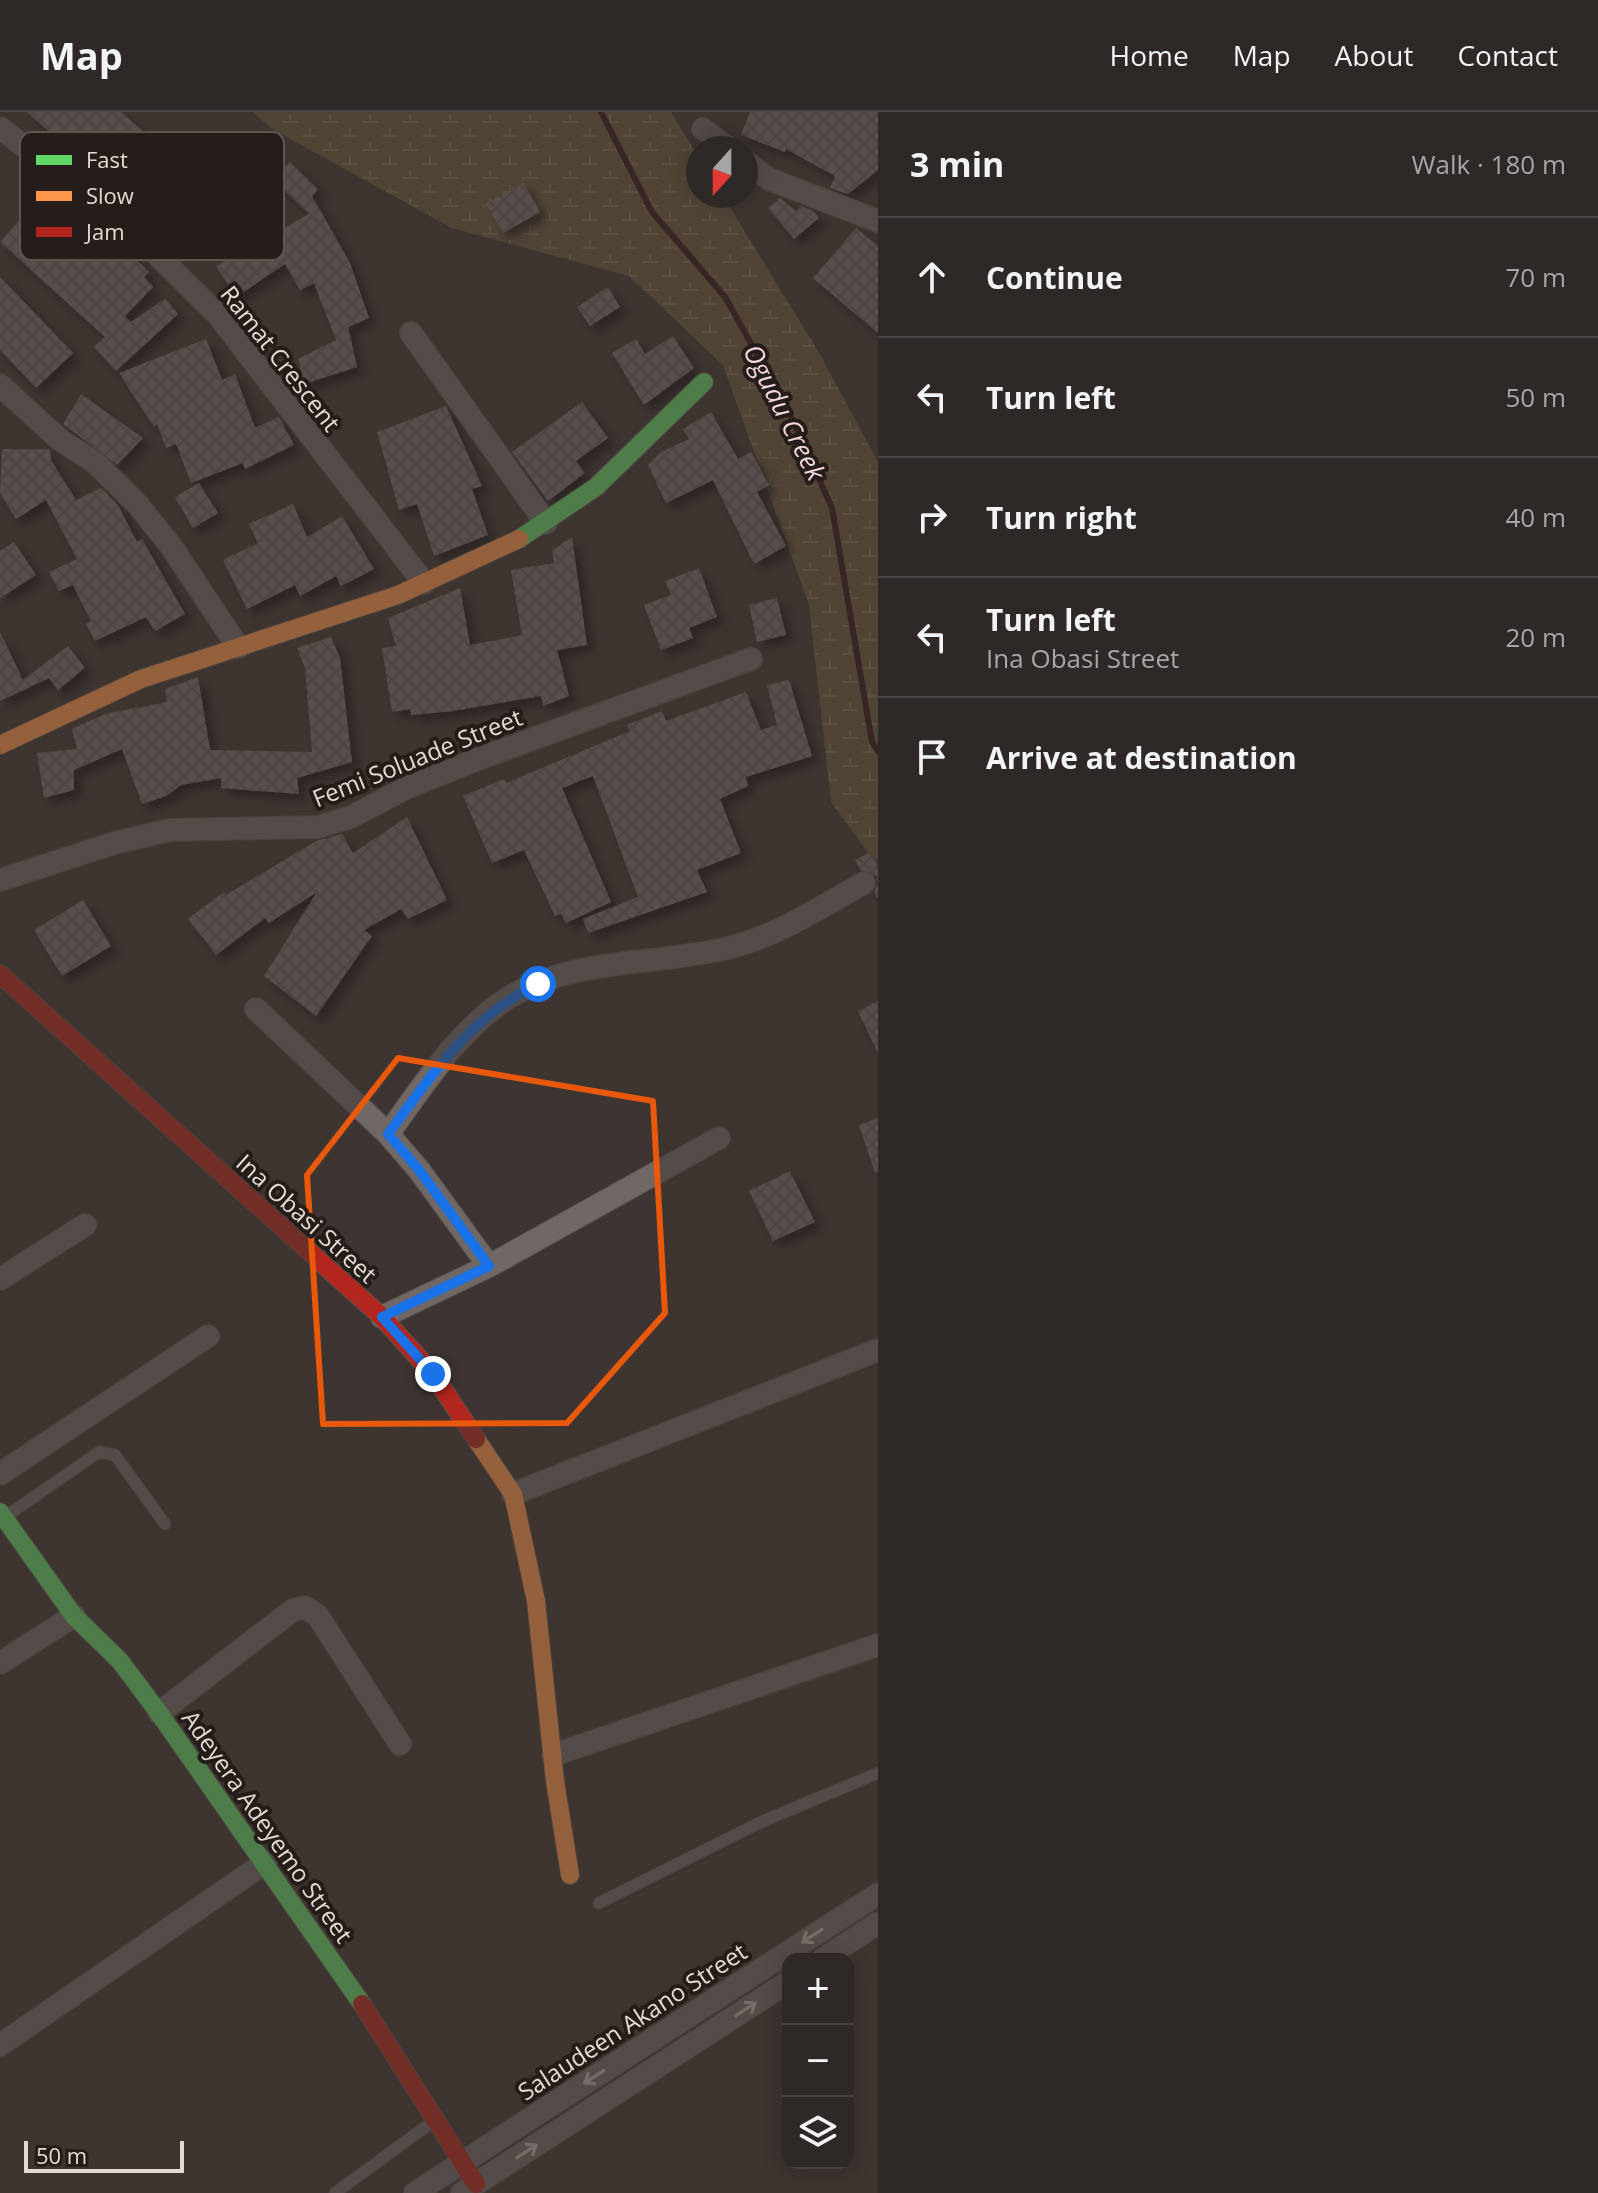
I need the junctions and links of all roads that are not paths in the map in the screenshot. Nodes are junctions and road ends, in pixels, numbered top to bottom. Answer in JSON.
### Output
{"nodes":[{"id":1,"x":0,"y":128,"type":"edge"},
{"id":2,"x":703,"y":129,"type":"dead end"},
{"id":3,"x":712,"y":136,"type":"edge"},
{"id":4,"x":20,"y":143,"type":"edge"},
{"id":5,"x":758,"y":171,"type":"edge"},
{"id":6,"x":878,"y":221,"type":"edge"},
{"id":7,"x":162,"y":260,"type":"edge"},
{"id":8,"x":411,"y":333,"type":"dead end"},
{"id":9,"x":704,"y":382,"type":"dead end"},
{"id":10,"x":0,"y":385,"type":"edge"},
{"id":11,"x":546,"y":523,"type":"junction"},
{"id":12,"x":424,"y":583,"type":"junction"},
{"id":13,"x":238,"y":647,"type":"junction"},
{"id":14,"x":751,"y":659,"type":"dead end"},
{"id":15,"x":0,"y":745,"type":"edge"},
{"id":16,"x":0,"y":880,"type":"edge"},
{"id":17,"x":864,"y":883,"type":"dead end"},
{"id":18,"x":0,"y":974,"type":"edge"},
{"id":19,"x":256,"y":1009,"type":"dead end"},
{"id":20,"x":388,"y":1134,"type":"junction"},
{"id":21,"x":719,"y":1138,"type":"dead end"},
{"id":22,"x":85,"y":1225,"type":"dead end"},
{"id":23,"x":489,"y":1266,"type":"junction"},
{"id":24,"x":0,"y":1279,"type":"edge"},
{"id":25,"x":382,"y":1317,"type":"junction"},
{"id":26,"x":208,"y":1336,"type":"dead end"},
{"id":27,"x":878,"y":1350,"type":"edge"},
{"id":28,"x":0,"y":1474,"type":"edge"},
{"id":29,"x":513,"y":1494,"type":"junction"},
{"id":30,"x":2,"y":1515,"type":"edge"},
{"id":31,"x":165,"y":1524,"type":"dead end"},
{"id":32,"x":74,"y":1616,"type":"junction"},
{"id":33,"x":878,"y":1645,"type":"edge"},
{"id":34,"x":0,"y":1663,"type":"edge"},
{"id":35,"x":159,"y":1713,"type":"junction"},
{"id":36,"x":400,"y":1744,"type":"dead end"},
{"id":37,"x":553,"y":1755,"type":"junction"},
{"id":38,"x":878,"y":1773,"type":"edge"},
{"id":39,"x":266,"y":1862,"type":"junction"},
{"id":40,"x":570,"y":1875,"type":"dead end"},
{"id":41,"x":878,"y":1894,"type":"edge"},
{"id":42,"x":599,"y":1903,"type":"dead end"},
{"id":43,"x":878,"y":1923,"type":"edge"},
{"id":44,"x":832,"y":1953,"type":"edge"},
{"id":45,"x":782,"y":1986,"type":"edge"},
{"id":46,"x":0,"y":2045,"type":"edge"},
{"id":47,"x":437,"y":2118,"type":"junction"},
{"id":48,"x":464,"y":2160,"type":"junction"},
{"id":49,"x":469,"y":2188,"type":"edge"},
{"id":50,"x":335,"y":2193,"type":"edge"},
{"id":51,"x":415,"y":2193,"type":"edge"}],
"edges":[{"from":1,"to":4,"type":"street","name":"Ramat Crescent"},
{"from":2,"to":3,"type":"street"},
{"from":5,"to":6,"type":"street"},
{"from":7,"to":12,"type":"street","name":"Ramat Crescent"},
{"from":8,"to":11,"type":"street"},
{"from":9,"to":11,"type":"street"},
{"from":10,"to":13,"type":"street"},
{"from":11,"to":12,"type":"street"},
{"from":12,"to":13,"type":"street"},
{"from":13,"to":15,"type":"street"},
{"from":14,"to":16,"type":"street","name":"Femi Soluade Street"},
{"from":17,"to":20,"type":"street"},
{"from":18,"to":25,"type":"street","name":"Ina Obasi Street"},
{"from":19,"to":20,"type":"street"},
{"from":20,"to":23,"type":"street"},
{"from":21,"to":23,"type":"street"},
{"from":22,"to":24,"type":"street"},
{"from":23,"to":25,"type":"street"},
{"from":25,"to":29,"type":"street","name":"Ina Obasi Street"},
{"from":26,"to":28,"type":"street"},
{"from":27,"to":29,"type":"street"},
{"from":29,"to":37,"type":"street","name":"Ina Obasi Street"},
{"from":30,"to":31,"type":"lane"},
{"from":30,"to":32,"type":"street","name":"Adeyera Adeyemo Street"},
{"from":32,"to":34,"type":"street"},
{"from":32,"to":35,"type":"street","name":"Adeyera Adeyemo Street"},
{"from":33,"to":37,"type":"street"},
{"from":35,"to":36,"type":"street"},
{"from":35,"to":39,"type":"street","name":"Adeyera Adeyemo Street"},
{"from":37,"to":40,"type":"street","name":"Ina Obasi Street"},
{"from":38,"to":42,"type":"lane"},
{"from":39,"to":46,"type":"street"},
{"from":39,"to":47,"type":"street","name":"Adeyera Adeyemo Street"},
{"from":41,"to":48,"type":"street","name":"Salaudeen Akano Street","one_way":true},
{"from":43,"to":44,"type":"street"},
{"from":49,"to":45,"type":"street","one_way":true},
{"from":47,"to":48,"type":"street","name":"Adeyera Adeyemo Street"},
{"from":47,"to":50,"type":"lane"},
{"from":48,"to":49,"type":"street","name":"Adeyera Adeyemo Street"},
{"from":48,"to":51,"type":"street","name":"Salaudeen Akano Street"}]}
